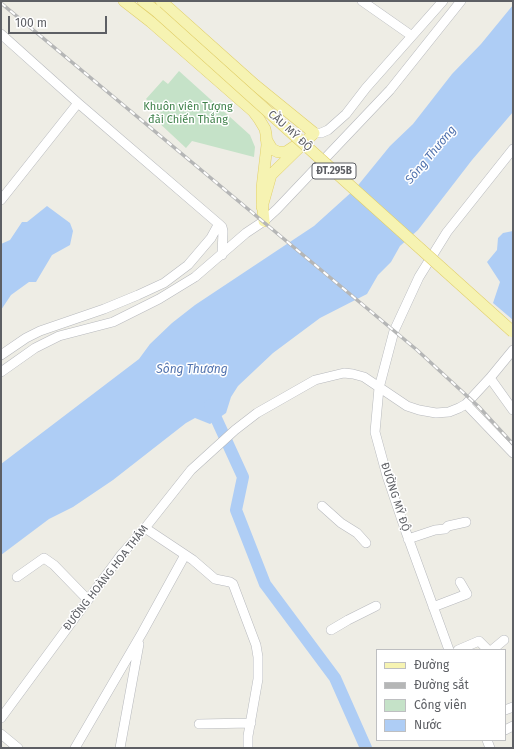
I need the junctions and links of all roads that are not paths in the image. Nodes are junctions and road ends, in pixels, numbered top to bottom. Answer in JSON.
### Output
{"nodes":[{"id":1,"x":124,"y":1,"type":"edge"},
{"id":2,"x":143,"y":1,"type":"edge"},
{"id":3,"x":362,"y":1,"type":"edge"},
{"id":4,"x":443,"y":1,"type":"edge"},
{"id":5,"x":461,"y":1,"type":"edge"},
{"id":6,"x":166,"y":2,"type":"edge"},
{"id":7,"x":1,"y":34,"type":"edge"},
{"id":8,"x":412,"y":36,"type":"junction"},
{"id":9,"x":78,"y":103,"type":"junction"},
{"id":10,"x":312,"y":131,"type":"junction"},
{"id":11,"x":266,"y":139,"type":"junction"},
{"id":12,"x":513,"y":150,"type":"edge"},
{"id":13,"x":1,"y":200,"type":"edge"},
{"id":14,"x":262,"y":207,"type":"junction"},
{"id":15,"x":264,"y":221,"type":"junction"},
{"id":16,"x":220,"y":225,"type":"junction"},
{"id":17,"x":222,"y":255,"type":"junction"},
{"id":18,"x":513,"y":332,"type":"edge"},
{"id":19,"x":513,"y":350,"type":"edge"},
{"id":20,"x":1,"y":355,"type":"edge"},
{"id":21,"x":1,"y":372,"type":"edge"},
{"id":22,"x":490,"y":378,"type":"junction"},
{"id":23,"x":379,"y":388,"type":"junction"},
{"id":24,"x":466,"y":404,"type":"junction"},
{"id":25,"x":513,"y":410,"type":"edge"},
{"id":26,"x":513,"y":453,"type":"edge"},
{"id":27,"x":322,"y":506,"type":"dead end"},
{"id":28,"x":466,"y":522,"type":"dead end"},
{"id":29,"x":145,"y":528,"type":"junction"},
{"id":30,"x":408,"y":539,"type":"junction"},
{"id":31,"x":366,"y":542,"type":"dead end"},
{"id":32,"x":185,"y":555,"type":"junction"},
{"id":33,"x":17,"y":577,"type":"dead end"},
{"id":34,"x":460,"y":582,"type":"dead end"},
{"id":35,"x":88,"y":600,"type":"junction"},
{"id":36,"x":376,"y":606,"type":"dead end"},
{"id":37,"x":433,"y":607,"type":"junction"},
{"id":38,"x":331,"y":630,"type":"dead end"},
{"id":39,"x":140,"y":637,"type":"junction"},
{"id":40,"x":504,"y":640,"type":"dead end"},
{"id":41,"x":449,"y":649,"type":"edge"},
{"id":42,"x":461,"y":649,"type":"edge"},
{"id":43,"x":487,"y":649,"type":"edge"},
{"id":44,"x":493,"y":649,"type":"edge"},
{"id":45,"x":1,"y":718,"type":"edge"},
{"id":46,"x":251,"y":723,"type":"junction"},
{"id":47,"x":199,"y":724,"type":"dead end"},
{"id":48,"x":1,"y":734,"type":"edge"},
{"id":49,"x":18,"y":748,"type":"edge"},
{"id":50,"x":75,"y":748,"type":"edge"},
{"id":51,"x":120,"y":748,"type":"edge"},
{"id":52,"x":248,"y":748,"type":"edge"}],
"edges":[{"from":1,"to":11,"type":"main road"},
{"from":2,"to":18,"type":"main road","name":"CẦU MỸ ĐỘ","number":"ĐT.295B","bridge":true},
{"from":3,"to":8,"type":"street"},
{"from":4,"to":8,"type":"street"},
{"from":5,"to":15,"type":"street"},
{"from":6,"to":10,"type":"main road"},
{"from":7,"to":9,"type":"street"},
{"from":8,"to":10,"type":"street"},
{"from":9,"to":13,"type":"street"},
{"from":9,"to":16,"type":"street"},
{"from":10,"to":11,"type":"main road"},
{"from":10,"to":14,"type":"main road"},
{"from":11,"to":14,"type":"main road"},
{"from":12,"to":23,"type":"street","name":"ĐƯỜNG MỸ ĐỘ"},
{"from":14,"to":15,"type":"main road"},
{"from":15,"to":17,"type":"street"},
{"from":16,"to":17,"type":"street"},
{"from":16,"to":20,"type":"street"},
{"from":17,"to":21,"type":"street"},
{"from":19,"to":22,"type":"street"},
{"from":22,"to":24,"type":"street"},
{"from":22,"to":25,"type":"street"},
{"from":23,"to":24,"type":"street"},
{"from":23,"to":29,"type":"street","name":"ĐƯỜNG HOÀNG HOA THÁM"},
{"from":23,"to":30,"type":"street","name":"ĐƯỜNG MỸ ĐỘ"},
{"from":24,"to":26,"type":"street"},
{"from":27,"to":31,"type":"street"},
{"from":28,"to":30,"type":"street"},
{"from":29,"to":32,"type":"street"},
{"from":29,"to":35,"type":"street","name":"ĐƯỜNG HOÀNG HOA THÁM"},
{"from":30,"to":37,"type":"street","name":"ĐƯỜNG MỸ ĐỘ"},
{"from":32,"to":39,"type":"street"},
{"from":32,"to":46,"type":"street"},
{"from":33,"to":35,"type":"street"},
{"from":34,"to":37,"type":"street"},
{"from":35,"to":45,"type":"street","name":"ĐƯỜNG HOÀNG HOA THÁM"},
{"from":36,"to":38,"type":"street"},
{"from":37,"to":41,"type":"street","name":"ĐƯỜNG MỸ ĐỘ"},
{"from":39,"to":50,"type":"street"},
{"from":39,"to":51,"type":"street"},
{"from":40,"to":44,"type":"street"},
{"from":42,"to":43,"type":"street"},
{"from":46,"to":47,"type":"street"},
{"from":46,"to":52,"type":"street"},
{"from":48,"to":49,"type":"street"}]}
